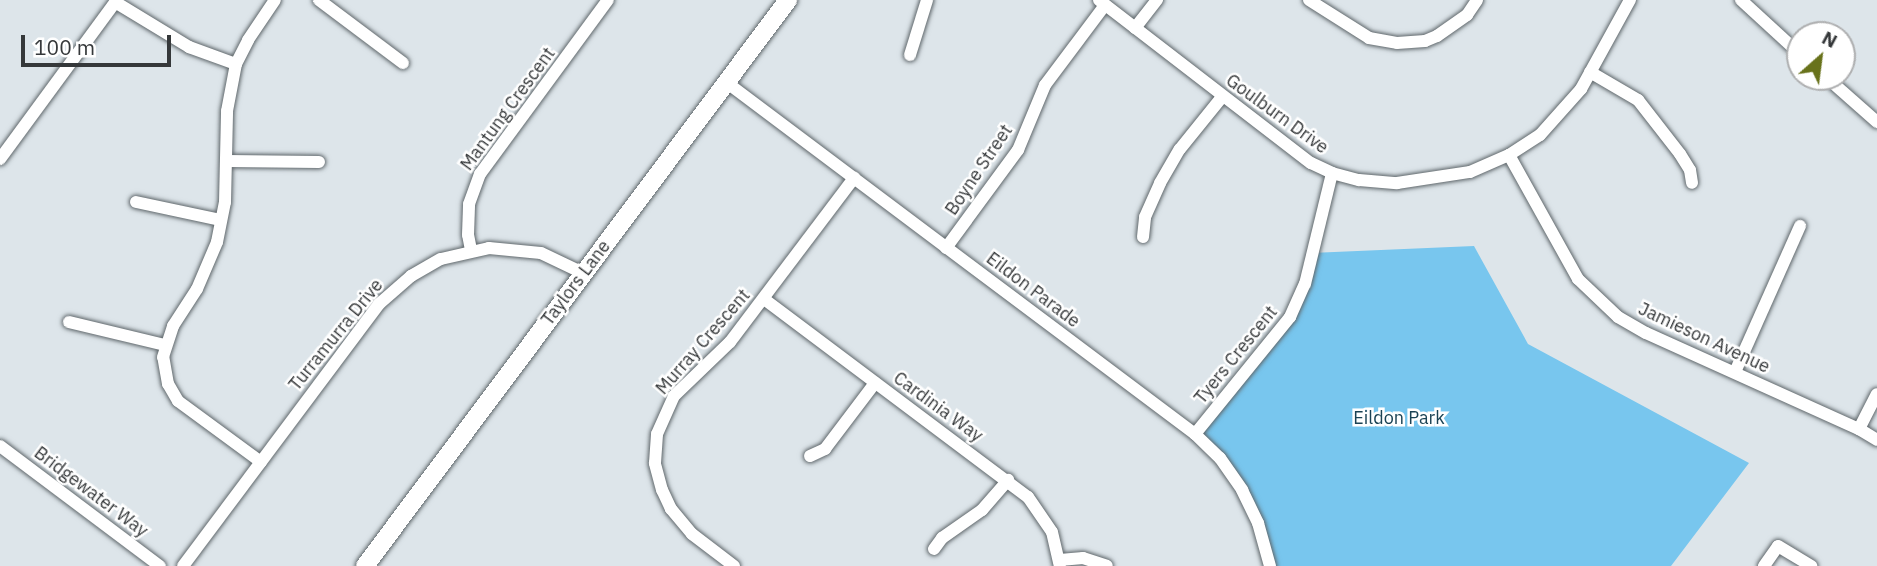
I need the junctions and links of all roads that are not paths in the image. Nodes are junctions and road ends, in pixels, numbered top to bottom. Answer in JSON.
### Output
{"nodes":[{"id":1,"x":275,"y":0,"type":"edge"},
{"id":2,"x":319,"y":0,"type":"edge"},
{"id":3,"x":608,"y":0,"type":"edge"},
{"id":4,"x":788,"y":0,"type":"edge"},
{"id":5,"x":927,"y":0,"type":"edge"},
{"id":6,"x":1157,"y":0,"type":"edge"},
{"id":7,"x":1309,"y":0,"type":"edge"},
{"id":8,"x":1476,"y":0,"type":"edge"},
{"id":9,"x":1630,"y":0,"type":"edge"},
{"id":10,"x":1741,"y":0,"type":"edge"},
{"id":11,"x":116,"y":1,"type":"edge"},
{"id":12,"x":1102,"y":2,"type":"edge"},
{"id":13,"x":1135,"y":28,"type":"junction"},
{"id":14,"x":1786,"y":41,"type":"edge"},
{"id":15,"x":910,"y":55,"type":"dead end"},
{"id":16,"x":403,"y":63,"type":"dead end"},
{"id":17,"x":236,"y":64,"type":"junction"},
{"id":18,"x":1590,"y":72,"type":"junction"},
{"id":19,"x":726,"y":82,"type":"junction"},
{"id":20,"x":1842,"y":91,"type":"edge"},
{"id":21,"x":1223,"y":97,"type":"junction"},
{"id":22,"x":1877,"y":122,"type":"edge"},
{"id":23,"x":1509,"y":155,"type":"junction"},
{"id":24,"x":0,"y":159,"type":"edge"},
{"id":25,"x":227,"y":161,"type":"junction"},
{"id":26,"x":320,"y":162,"type":"dead end"},
{"id":27,"x":1332,"y":173,"type":"junction"},
{"id":28,"x":854,"y":178,"type":"junction"},
{"id":29,"x":1692,"y":183,"type":"dead end"},
{"id":30,"x":136,"y":202,"type":"dead end"},
{"id":31,"x":221,"y":220,"type":"junction"},
{"id":32,"x":1800,"y":226,"type":"dead end"},
{"id":33,"x":1143,"y":237,"type":"dead end"},
{"id":34,"x":946,"y":248,"type":"junction"},
{"id":35,"x":471,"y":250,"type":"junction"},
{"id":36,"x":583,"y":273,"type":"junction"},
{"id":37,"x":764,"y":299,"type":"junction"},
{"id":38,"x":69,"y":323,"type":"dead end"},
{"id":39,"x":165,"y":345,"type":"junction"},
{"id":40,"x":1735,"y":372,"type":"junction"},
{"id":41,"x":875,"y":383,"type":"junction"},
{"id":42,"x":1877,"y":394,"type":"edge"},
{"id":43,"x":1859,"y":429,"type":"junction"},
{"id":44,"x":1195,"y":433,"type":"junction"},
{"id":45,"x":1877,"y":440,"type":"edge"},
{"id":46,"x":0,"y":446,"type":"edge"},
{"id":47,"x":810,"y":456,"type":"dead end"},
{"id":48,"x":261,"y":462,"type":"junction"},
{"id":49,"x":1008,"y":480,"type":"junction"},
{"id":50,"x":934,"y":549,"type":"dead end"},
{"id":51,"x":1060,"y":563,"type":"edge"},
{"id":52,"x":160,"y":566,"type":"edge"},
{"id":53,"x":183,"y":566,"type":"edge"},
{"id":54,"x":365,"y":566,"type":"edge"},
{"id":55,"x":734,"y":566,"type":"edge"},
{"id":56,"x":1107,"y":566,"type":"edge"},
{"id":57,"x":1270,"y":566,"type":"edge"},
{"id":58,"x":1764,"y":566,"type":"edge"},
{"id":59,"x":1811,"y":566,"type":"edge"}],
"edges":[{"from":1,"to":17,"type":"street"},
{"from":2,"to":16,"type":"street"},
{"from":3,"to":35,"type":"street","name":"Mantung Crescent"},
{"from":4,"to":19,"type":"main road","name":"Taylors Lane"},
{"from":5,"to":15,"type":"street"},
{"from":6,"to":13,"type":"street"},
{"from":7,"to":8,"type":"street"},
{"from":9,"to":18,"type":"street","name":"Goulburn Drive"},
{"from":10,"to":14,"type":"street"},
{"from":11,"to":17,"type":"street"},
{"from":11,"to":24,"type":"street"},
{"from":12,"to":13,"type":"street","name":"Goulburn Drive"},
{"from":12,"to":34,"type":"street","name":"Boyne Street"},
{"from":13,"to":21,"type":"street","name":"Goulburn Drive"},
{"from":17,"to":25,"type":"street"},
{"from":18,"to":23,"type":"street","name":"Goulburn Drive"},
{"from":18,"to":29,"type":"street"},
{"from":19,"to":28,"type":"street","name":"Eildon Parade"},
{"from":19,"to":36,"type":"main road","name":"Taylors Lane"},
{"from":20,"to":22,"type":"street"},
{"from":21,"to":27,"type":"street","name":"Goulburn Drive"},
{"from":21,"to":33,"type":"street"},
{"from":23,"to":27,"type":"street","name":"Goulburn Drive"},
{"from":23,"to":40,"type":"street","name":"Jamieson Avenue"},
{"from":25,"to":26,"type":"street"},
{"from":25,"to":31,"type":"street"},
{"from":27,"to":44,"type":"street","name":"Tyers Crescent"},
{"from":28,"to":34,"type":"street","name":"Eildon Parade"},
{"from":28,"to":37,"type":"street","name":"Murray Crescent"},
{"from":30,"to":31,"type":"street"},
{"from":31,"to":39,"type":"street"},
{"from":32,"to":40,"type":"street"},
{"from":34,"to":44,"type":"street","name":"Eildon Parade"},
{"from":35,"to":36,"type":"street","name":"Turramurra Drive"},
{"from":35,"to":48,"type":"street","name":"Turramurra Drive"},
{"from":36,"to":54,"type":"main road","name":"Taylors Lane"},
{"from":37,"to":41,"type":"street","name":"Cardinia Way"},
{"from":37,"to":55,"type":"street","name":"Murray Crescent"},
{"from":38,"to":39,"type":"street"},
{"from":39,"to":48,"type":"street"},
{"from":40,"to":43,"type":"street","name":"Jamieson Avenue"},
{"from":41,"to":47,"type":"street"},
{"from":41,"to":49,"type":"street","name":"Cardinia Way"},
{"from":42,"to":43,"type":"street"},
{"from":43,"to":45,"type":"street","name":"Jamieson Avenue"},
{"from":44,"to":57,"type":"street","name":"Eildon Parade"},
{"from":46,"to":52,"type":"street","name":"Bridgewater Way"},
{"from":48,"to":53,"type":"street","name":"Turramurra Drive"},
{"from":49,"to":50,"type":"street"},
{"from":49,"to":51,"type":"street","name":"Cardinia Way"},
{"from":51,"to":56,"type":"street"},
{"from":58,"to":59,"type":"street"}]}
